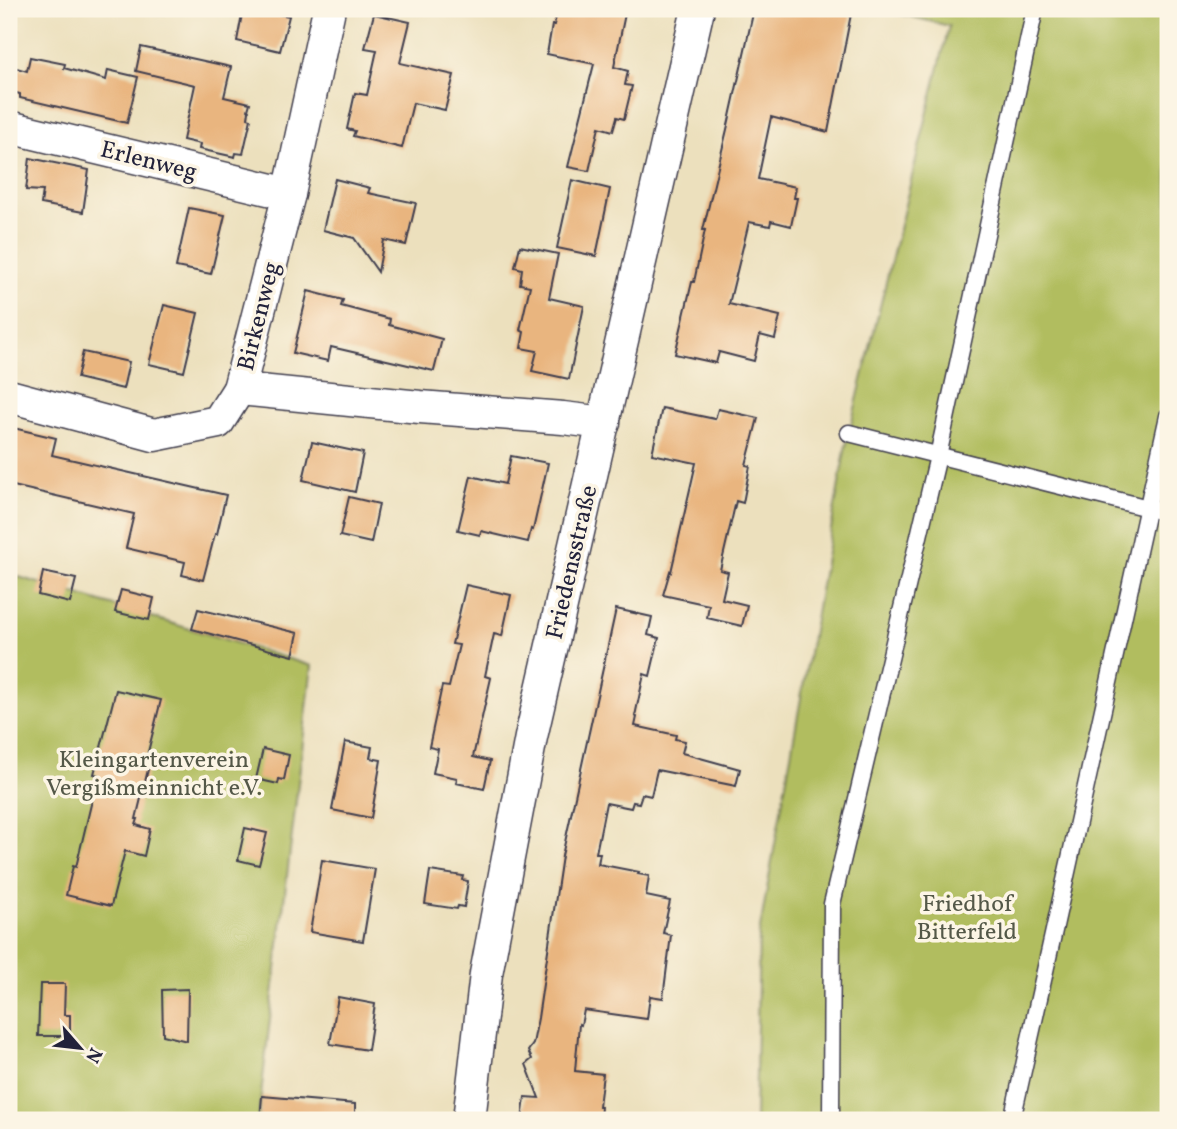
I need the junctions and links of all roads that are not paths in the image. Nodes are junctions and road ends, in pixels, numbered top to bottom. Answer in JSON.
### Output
{"nodes":[{"id":1,"x":329,"y":9,"type":"edge"},
{"id":2,"x":698,"y":9,"type":"edge"},
{"id":3,"x":1035,"y":9,"type":"edge"},
{"id":4,"x":9,"y":127,"type":"edge"},
{"id":5,"x":289,"y":194,"type":"junction"},
{"id":6,"x":239,"y":389,"type":"junction"},
{"id":7,"x":9,"y":396,"type":"edge"},
{"id":8,"x":1168,"y":416,"type":"edge"},
{"id":9,"x":604,"y":423,"type":"junction"},
{"id":10,"x":849,"y":433,"type":"dead end"},
{"id":11,"x":938,"y":456,"type":"junction"},
{"id":12,"x":1148,"y":509,"type":"junction"},
{"id":13,"x":1168,"y":513,"type":"edge"},
{"id":14,"x":469,"y":1120,"type":"edge"},
{"id":15,"x":831,"y":1120,"type":"edge"},
{"id":16,"x":1012,"y":1120,"type":"edge"}],
"edges":[{"from":1,"to":5,"type":"street","name":"Birkenweg"},
{"from":2,"to":9,"type":"street","name":"Friedensstraße"},
{"from":3,"to":11,"type":"lane"},
{"from":4,"to":5,"type":"street","name":"Erlenweg"},
{"from":5,"to":6,"type":"street","name":"Birkenweg"},
{"from":6,"to":7,"type":"street"},
{"from":6,"to":9,"type":"street","name":"Birkenweg"},
{"from":8,"to":12,"type":"lane"},
{"from":9,"to":14,"type":"street","name":"Friedensstraße"},
{"from":10,"to":11,"type":"lane"},
{"from":11,"to":12,"type":"lane"},
{"from":11,"to":15,"type":"lane"},
{"from":12,"to":13,"type":"lane"},
{"from":12,"to":16,"type":"lane"}]}
